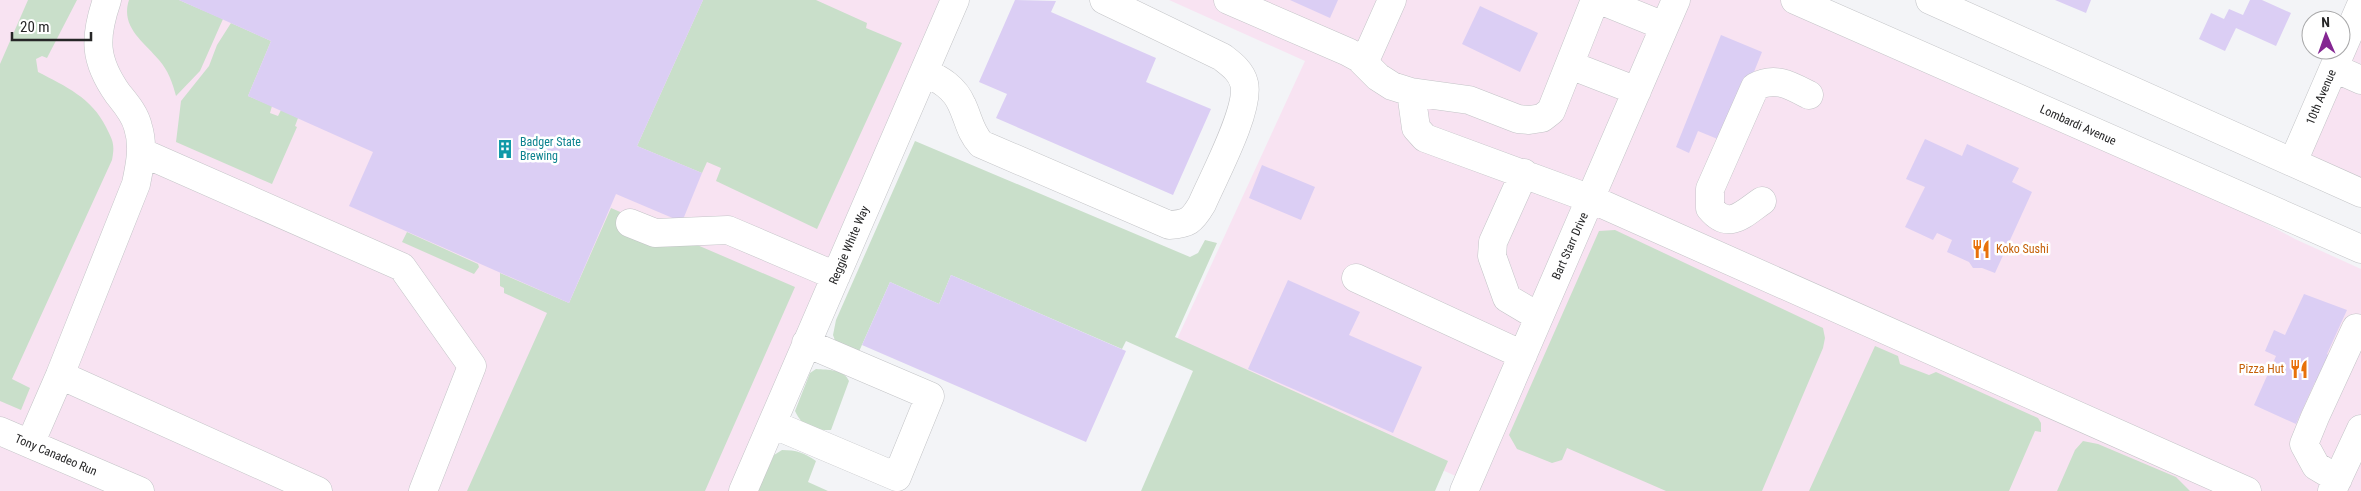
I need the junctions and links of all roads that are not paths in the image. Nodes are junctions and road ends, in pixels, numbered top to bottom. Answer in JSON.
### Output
{"nodes":[{"id":1,"x":108,"y":0,"type":"edge"},
{"id":2,"x":955,"y":0,"type":"edge"},
{"id":3,"x":1104,"y":0,"type":"edge"},
{"id":4,"x":1228,"y":0,"type":"edge"},
{"id":5,"x":1392,"y":0,"type":"edge"},
{"id":6,"x":1595,"y":0,"type":"edge"},
{"id":7,"x":1600,"y":0,"type":"edge"},
{"id":8,"x":1676,"y":0,"type":"edge"},
{"id":9,"x":1795,"y":0,"type":"edge"},
{"id":10,"x":1930,"y":0,"type":"edge"},
{"id":11,"x":2361,"y":5,"type":"edge"},
{"id":12,"x":1972,"y":8,"type":"edge"},
{"id":13,"x":1664,"y":26,"type":"junction"},
{"id":14,"x":1364,"y":63,"type":"junction"},
{"id":15,"x":1570,"y":66,"type":"junction"},
{"id":16,"x":2334,"y":68,"type":"junction"},
{"id":17,"x":924,"y":72,"type":"junction"},
{"id":18,"x":2361,"y":80,"type":"edge"},
{"id":19,"x":1637,"y":91,"type":"junction"},
{"id":20,"x":1411,"y":92,"type":"junction"},
{"id":21,"x":1809,"y":94,"type":"dead end"},
{"id":22,"x":141,"y":152,"type":"junction"},
{"id":23,"x":2293,"y":162,"type":"junction"},
{"id":24,"x":1524,"y":173,"type":"junction"},
{"id":25,"x":2361,"y":193,"type":"edge"},
{"id":26,"x":1591,"y":199,"type":"junction"},
{"id":27,"x":1762,"y":201,"type":"dead end"},
{"id":28,"x":630,"y":223,"type":"dead end"},
{"id":29,"x":2361,"y":249,"type":"edge"},
{"id":30,"x":836,"y":276,"type":"junction"},
{"id":31,"x":1356,"y":278,"type":"dead end"},
{"id":32,"x":1539,"y":317,"type":"junction"},
{"id":33,"x":2361,"y":329,"type":"edge"},
{"id":34,"x":806,"y":343,"type":"junction"},
{"id":35,"x":1522,"y":354,"type":"junction"},
{"id":36,"x":60,"y":375,"type":"junction"},
{"id":37,"x":772,"y":424,"type":"junction"},
{"id":38,"x":2361,"y":429,"type":"edge"},
{"id":39,"x":0,"y":431,"type":"edge"},
{"id":40,"x":30,"y":444,"type":"junction"},
{"id":41,"x":2335,"y":485,"type":"edge"},
{"id":42,"x":140,"y":491,"type":"edge"},
{"id":43,"x":318,"y":491,"type":"edge"},
{"id":44,"x":423,"y":491,"type":"edge"},
{"id":45,"x":743,"y":491,"type":"edge"},
{"id":46,"x":1464,"y":491,"type":"edge"},
{"id":47,"x":2247,"y":491,"type":"edge"}],
"edges":[{"from":1,"to":22,"type":"street"},
{"from":2,"to":17,"type":"street","name":"Reggie White Way"},
{"from":3,"to":17,"type":"street"},
{"from":4,"to":14,"type":"street"},
{"from":5,"to":14,"type":"street"},
{"from":6,"to":15,"type":"street"},
{"from":7,"to":13,"type":"street"},
{"from":8,"to":13,"type":"street","name":"Bart Starr Drive"},
{"from":9,"to":29,"type":"street","name":"Lombardi Avenue"},
{"from":10,"to":12,"type":"street"},
{"from":11,"to":16,"type":"street","name":"10th Avenue"},
{"from":12,"to":23,"type":"street"},
{"from":13,"to":19,"type":"street","name":"Bart Starr Drive"},
{"from":14,"to":20,"type":"street"},
{"from":15,"to":19,"type":"street"},
{"from":15,"to":20,"type":"street"},
{"from":16,"to":18,"type":"street"},
{"from":16,"to":23,"type":"street","name":"10th Avenue"},
{"from":17,"to":30,"type":"street","name":"Reggie White Way"},
{"from":19,"to":26,"type":"street","name":"Bart Starr Drive"},
{"from":20,"to":24,"type":"street"},
{"from":21,"to":27,"type":"street"},
{"from":22,"to":36,"type":"street"},
{"from":22,"to":44,"type":"street"},
{"from":23,"to":25,"type":"street"},
{"from":24,"to":26,"type":"street"},
{"from":24,"to":32,"type":"street"},
{"from":26,"to":32,"type":"street","name":"Bart Starr Drive"},
{"from":26,"to":47,"type":"street"},
{"from":28,"to":30,"type":"street"},
{"from":30,"to":34,"type":"street","name":"Reggie White Way"},
{"from":31,"to":35,"type":"street"},
{"from":32,"to":35,"type":"street","name":"Bart Starr Drive"},
{"from":33,"to":41,"type":"street"},
{"from":34,"to":37,"type":"street","name":"Reggie White Way"},
{"from":34,"to":37,"type":"street"},
{"from":35,"to":46,"type":"street","name":"Bart Starr Drive"},
{"from":36,"to":40,"type":"street"},
{"from":36,"to":43,"type":"street"},
{"from":37,"to":45,"type":"street","name":"Reggie White Way"},
{"from":38,"to":41,"type":"street"},
{"from":39,"to":40,"type":"street","name":"Tony Canadeo Run"},
{"from":40,"to":42,"type":"street","name":"Tony Canadeo Run"}]}
